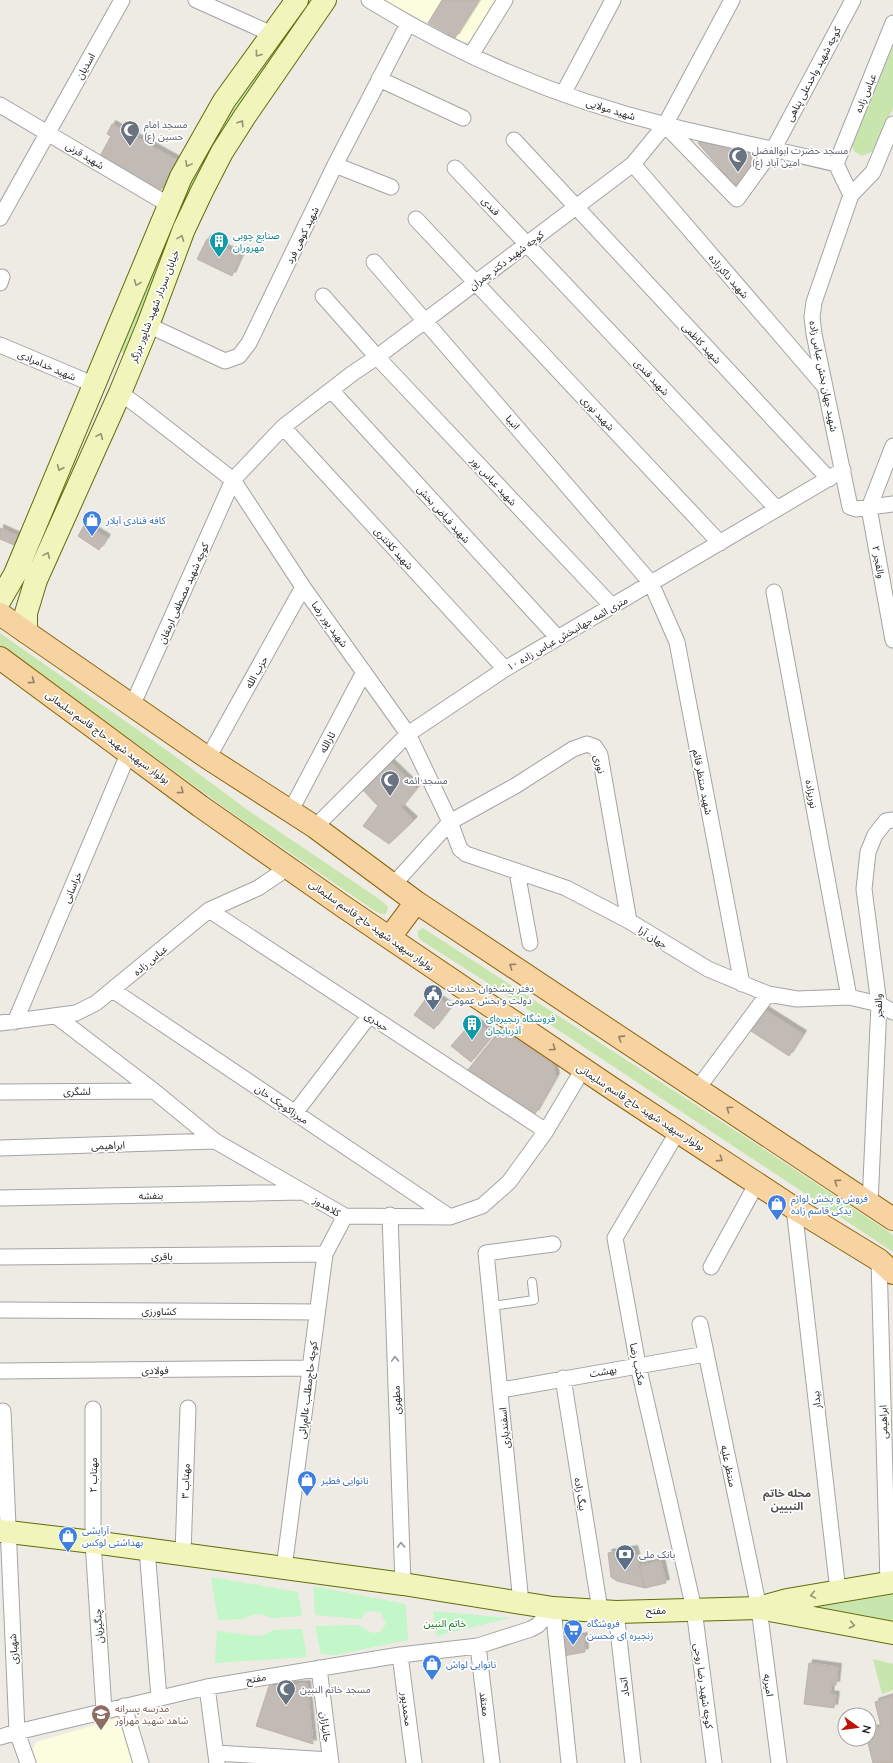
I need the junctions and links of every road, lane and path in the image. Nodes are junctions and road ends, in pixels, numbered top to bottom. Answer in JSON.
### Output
{"nodes":[{"id":1,"x":122,"y":0,"type":"edge"},
{"id":2,"x":196,"y":0,"type":"edge"},
{"id":3,"x":297,"y":0,"type":"edge"},
{"id":4,"x":325,"y":0,"type":"edge"},
{"id":5,"x":369,"y":0,"type":"edge"},
{"id":6,"x":506,"y":0,"type":"edge"},
{"id":7,"x":613,"y":0,"type":"edge"},
{"id":8,"x":732,"y":0,"type":"edge"},
{"id":9,"x":853,"y":0,"type":"edge"},
{"id":10,"x":893,"y":23,"type":"edge"},
{"id":11,"x":408,"y":24,"type":"junction"},
{"id":12,"x":272,"y":34,"type":"junction"},
{"id":13,"x":471,"y":55,"type":"junction"},
{"id":14,"x":379,"y":79,"type":"junction"},
{"id":15,"x":563,"y":94,"type":"junction"},
{"id":16,"x":0,"y":105,"type":"edge"},
{"id":17,"x":463,"y":118,"type":"dead end"},
{"id":18,"x":893,"y":124,"type":"edge"},
{"id":19,"x":665,"y":125,"type":"junction"},
{"id":20,"x":48,"y":132,"type":"junction"},
{"id":21,"x":514,"y":140,"type":"dead end"},
{"id":22,"x":774,"y":148,"type":"junction"},
{"id":23,"x":633,"y":164,"type":"junction"},
{"id":24,"x":836,"y":164,"type":"junction"},
{"id":25,"x":336,"y":165,"type":"junction"},
{"id":26,"x":455,"y":168,"type":"dead end"},
{"id":27,"x":391,"y":187,"type":"dead end"},
{"id":28,"x":850,"y":195,"type":"junction"},
{"id":29,"x":169,"y":205,"type":"junction"},
{"id":30,"x":575,"y":207,"type":"junction"},
{"id":31,"x":0,"y":218,"type":"edge"},
{"id":32,"x":416,"y":219,"type":"dead end"},
{"id":33,"x":527,"y":244,"type":"junction"},
{"id":34,"x":374,"y":262,"type":"dead end"},
{"id":35,"x":476,"y":282,"type":"junction"},
{"id":36,"x":324,"y":296,"type":"dead end"},
{"id":37,"x":425,"y":319,"type":"junction"},
{"id":38,"x":148,"y":326,"type":"junction"},
{"id":39,"x":0,"y":345,"type":"edge"},
{"id":40,"x":377,"y":357,"type":"junction"},
{"id":41,"x":94,"y":385,"type":"junction"},
{"id":42,"x":825,"y":387,"type":"junction"},
{"id":43,"x":331,"y":390,"type":"junction"},
{"id":44,"x":120,"y":393,"type":"junction"},
{"id":45,"x":283,"y":427,"type":"junction"},
{"id":46,"x":893,"y":446,"type":"edge"},
{"id":47,"x":843,"y":470,"type":"junction"},
{"id":48,"x":829,"y":479,"type":"junction"},
{"id":49,"x":233,"y":480,"type":"junction"},
{"id":50,"x":893,"y":504,"type":"edge"},
{"id":51,"x":869,"y":508,"type":"junction"},
{"id":52,"x":777,"y":509,"type":"junction"},
{"id":53,"x":720,"y":543,"type":"junction"},
{"id":54,"x":15,"y":574,"type":"junction"},
{"id":55,"x":36,"y":580,"type":"junction"},
{"id":56,"x":651,"y":583,"type":"junction"},
{"id":57,"x":303,"y":587,"type":"junction"},
{"id":58,"x":774,"y":592,"type":"dead end"},
{"id":59,"x":0,"y":600,"type":"edge"},
{"id":60,"x":612,"y":606,"type":"junction"},
{"id":61,"x":0,"y":614,"type":"edge"},
{"id":62,"x":26,"y":632,"type":"junction"},
{"id":63,"x":558,"y":638,"type":"junction"},
{"id":64,"x":893,"y":640,"type":"edge"},
{"id":65,"x":0,"y":658,"type":"edge"},
{"id":66,"x":505,"y":669,"type":"junction"},
{"id":67,"x":364,"y":672,"type":"junction"},
{"id":68,"x":132,"y":706,"type":"junction"},
{"id":69,"x":408,"y":734,"type":"junction"},
{"id":70,"x":129,"y":752,"type":"junction"},
{"id":71,"x":208,"y":758,"type":"junction"},
{"id":72,"x":290,"y":812,"type":"junction"},
{"id":73,"x":893,"y":820,"type":"edge"},
{"id":74,"x":450,"y":822,"type":"junction"},
{"id":75,"x":315,"y":827,"type":"junction"},
{"id":76,"x":289,"y":867,"type":"junction"},
{"id":77,"x":517,"y":872,"type":"junction"},
{"id":78,"x":393,"y":884,"type":"junction"},
{"id":79,"x":416,"y":902,"type":"junction"},
{"id":80,"x":209,"y":910,"type":"junction"},
{"id":81,"x":628,"y":922,"type":"junction"},
{"id":82,"x":390,"y":937,"type":"junction"},
{"id":83,"x":530,"y":943,"type":"dead end"},
{"id":84,"x":742,"y":984,"type":"junction"},
{"id":85,"x":114,"y":990,"type":"junction"},
{"id":86,"x":768,"y":994,"type":"junction"},
{"id":87,"x":849,"y":997,"type":"junction"},
{"id":88,"x":879,"y":1004,"type":"junction"},
{"id":89,"x":893,"y":1012,"type":"edge"},
{"id":90,"x":56,"y":1016,"type":"junction"},
{"id":91,"x":369,"y":1016,"type":"junction"},
{"id":92,"x":15,"y":1022,"type":"junction"},
{"id":93,"x":0,"y":1023,"type":"edge"},
{"id":94,"x":583,"y":1069,"type":"junction"},
{"id":95,"x":698,"y":1088,"type":"junction"},
{"id":96,"x":154,"y":1090,"type":"junction"},
{"id":97,"x":0,"y":1092,"type":"edge"},
{"id":98,"x":295,"y":1113,"type":"junction"},
{"id":99,"x":546,"y":1131,"type":"junction"},
{"id":100,"x":678,"y":1131,"type":"junction"},
{"id":101,"x":215,"y":1142,"type":"junction"},
{"id":102,"x":0,"y":1148,"type":"edge"},
{"id":103,"x":757,"y":1183,"type":"junction"},
{"id":104,"x":303,"y":1192,"type":"junction"},
{"id":105,"x":0,"y":1198,"type":"edge"},
{"id":106,"x":870,"y":1204,"type":"junction"},
{"id":107,"x":794,"y":1208,"type":"junction"},
{"id":108,"x":390,"y":1215,"type":"junction"},
{"id":109,"x":345,"y":1216,"type":"junction"},
{"id":110,"x":450,"y":1217,"type":"junction"},
{"id":111,"x":893,"y":1219,"type":"edge"},
{"id":112,"x":553,"y":1244,"type":"dead end"},
{"id":113,"x":325,"y":1254,"type":"junction"},
{"id":114,"x":0,"y":1257,"type":"edge"},
{"id":115,"x":712,"y":1267,"type":"dead end"},
{"id":116,"x":886,"y":1267,"type":"edge"},
{"id":117,"x":532,"y":1282,"type":"dead end"},
{"id":118,"x":492,"y":1306,"type":"junction"},
{"id":119,"x":0,"y":1310,"type":"edge"},
{"id":120,"x":317,"y":1312,"type":"junction"},
{"id":121,"x":700,"y":1324,"type":"dead end"},
{"id":122,"x":706,"y":1354,"type":"junction"},
{"id":123,"x":638,"y":1364,"type":"junction"},
{"id":124,"x":310,"y":1368,"type":"junction"},
{"id":125,"x":0,"y":1372,"type":"edge"},
{"id":126,"x":563,"y":1378,"type":"junction"},
{"id":127,"x":501,"y":1390,"type":"junction"},
{"id":128,"x":188,"y":1408,"type":"dead end"},
{"id":129,"x":93,"y":1409,"type":"dead end"},
{"id":130,"x":2,"y":1411,"type":"dead end"},
{"id":131,"x":3,"y":1532,"type":"edge"},
{"id":132,"x":93,"y":1542,"type":"junction"},
{"id":133,"x":147,"y":1549,"type":"junction"},
{"id":134,"x":183,"y":1554,"type":"junction"},
{"id":135,"x":284,"y":1568,"type":"junction"},
{"id":136,"x":890,"y":1582,"type":"edge"},
{"id":137,"x":403,"y":1584,"type":"junction"},
{"id":138,"x":838,"y":1591,"type":"junction"},
{"id":139,"x":521,"y":1603,"type":"junction"},
{"id":140,"x":553,"y":1608,"type":"junction"},
{"id":141,"x":759,"y":1608,"type":"junction"},
{"id":142,"x":694,"y":1609,"type":"junction"},
{"id":143,"x":608,"y":1611,"type":"junction"},
{"id":144,"x":531,"y":1629,"type":"junction"},
{"id":145,"x":893,"y":1633,"type":"edge"},
{"id":146,"x":478,"y":1646,"type":"junction"},
{"id":147,"x":557,"y":1650,"type":"junction"},
{"id":148,"x":400,"y":1655,"type":"junction"},
{"id":149,"x":319,"y":1668,"type":"junction"},
{"id":150,"x":207,"y":1687,"type":"junction"},
{"id":151,"x":159,"y":1698,"type":"junction"},
{"id":152,"x":124,"y":1706,"type":"junction"},
{"id":153,"x":104,"y":1711,"type":"junction"},
{"id":154,"x":17,"y":1732,"type":"junction"},
{"id":155,"x":0,"y":1737,"type":"edge"},
{"id":156,"x":216,"y":1758,"type":"edge"},
{"id":157,"x":331,"y":1762,"type":"edge"},
{"id":158,"x":28,"y":1763,"type":"edge"},
{"id":159,"x":141,"y":1763,"type":"edge"},
{"id":160,"x":414,"y":1763,"type":"edge"},
{"id":161,"x":492,"y":1763,"type":"edge"},
{"id":162,"x":569,"y":1763,"type":"edge"},
{"id":163,"x":633,"y":1763,"type":"edge"},
{"id":164,"x":714,"y":1763,"type":"edge"},
{"id":165,"x":779,"y":1763,"type":"edge"}],
"edges":[{"from":1,"to":20,"type":"street","name":"اسدیان"},
{"from":2,"to":12,"type":"street"},
{"from":3,"to":12,"type":"main road"},
{"from":38,"to":4,"type":"main road","name":"خیابان سردار شهید شاپور برزگر","one_way":true},
{"from":5,"to":11,"type":"street","name":"شهید مولایی"},
{"from":6,"to":13,"type":"street"},
{"from":7,"to":15,"type":"street"},
{"from":8,"to":19,"type":"street","name":"کوچه شهید دکتر چمران"},
{"from":9,"to":22,"type":"street","name":"کوچه شهید واحدعلی پناهی"},
{"from":10,"to":24,"type":"street","name":"عباس زاده"},
{"from":11,"to":13,"type":"street","name":"شهید مولایی"},
{"from":11,"to":14,"type":"street","name":"شهید کوهی فرد"},
{"from":12,"to":29,"type":"main road","one_way":true},
{"from":13,"to":15,"type":"street","name":"شهید مولایی"},
{"from":14,"to":17,"type":"street"},
{"from":14,"to":25,"type":"street","name":"شهید کوهی فرد"},
{"from":15,"to":19,"type":"street","name":"شهید مولایی"},
{"from":16,"to":20,"type":"street","name":"شهید قرنی"},
{"from":18,"to":28,"type":"street","name":"شهید جهان بخش عباس زاده"},
{"from":19,"to":22,"type":"street","name":"شهید مولایی"},
{"from":19,"to":22,"type":"street","name":"کوچه شهید واحدعلی پناهی"},
{"from":19,"to":23,"type":"street","name":"کوچه شهید دکتر چمران"},
{"from":20,"to":29,"type":"street","name":"شهید قرنی"},
{"from":20,"to":31,"type":"street","name":"اسدیان"},
{"from":21,"to":30,"type":"street","name":"شهید کاظمی"},
{"from":22,"to":24,"type":"street","name":"شهید مولایی"},
{"from":23,"to":30,"type":"street","name":"کوچه شهید دکتر چمران"},
{"from":23,"to":42,"type":"street","name":"شهید ذاکرزاده"},
{"from":24,"to":28,"type":"street"},
{"from":25,"to":27,"type":"street"},
{"from":25,"to":38,"type":"street","name":"شهید کوهی فرد"},
{"from":26,"to":33,"type":"street","name":"قندی"},
{"from":28,"to":42,"type":"street","name":"شهید جهان بخش عباس زاده"},
{"from":29,"to":41,"type":"main road","one_way":true},
{"from":30,"to":33,"type":"street","name":"کوچه شهید دکتر چمران"},
{"from":30,"to":48,"type":"street","name":"شهید کاظمی"},
{"from":32,"to":35,"type":"street"},
{"from":33,"to":35,"type":"street","name":"کوچه شهید دکتر چمران"},
{"from":33,"to":52,"type":"street","name":"شهید قندی"},
{"from":34,"to":37,"type":"street","name":"انبیا"},
{"from":35,"to":37,"type":"street","name":"کوچه شهید دکتر چمران"},
{"from":35,"to":53,"type":"street","name":"شهید نوری"},
{"from":36,"to":40,"type":"street","name":"شهید عباس پور"},
{"from":37,"to":40,"type":"street","name":"کوچه شهید دکتر چمران"},
{"from":37,"to":56,"type":"street","name":"انبیا"},
{"from":38,"to":44,"type":"main road","name":"خیابان سردار شهید شاپور برزگر"},
{"from":39,"to":41,"type":"street","name":"شهید خدامرادی"},
{"from":40,"to":43,"type":"street","name":"کوچه شهید دکتر چمران"},
{"from":40,"to":60,"type":"street","name":"شهید عباس پور"},
{"from":41,"to":44,"type":"main road"},
{"from":41,"to":54,"type":"main road","one_way":true},
{"from":42,"to":47,"type":"street","name":"شهید جهان بخش عباس زاده"},
{"from":43,"to":45,"type":"street","name":"کوچه شهید دکتر چمران"},
{"from":43,"to":63,"type":"street","name":"شهید فیاض بخش"},
{"from":44,"to":49,"type":"street","name":"شهید پور رضا"},
{"from":55,"to":44,"type":"main road","name":"خیابان سردار شهید شاپور برزگر","one_way":true},
{"from":45,"to":49,"type":"street","name":"کوچه شهید دکتر چمران"},
{"from":45,"to":66,"type":"street","name":"شهید کلانتری"},
{"from":46,"to":51,"type":"street"},
{"from":47,"to":48,"type":"street","name":"۱۰ متری ائمه جهانبخش عباس زاده"},
{"from":47,"to":51,"type":"street","name":"شهید جهان بخش عباس زاده"},
{"from":48,"to":52,"type":"street","name":"۱۰ متری ائمه جهانبخش عباس زاده"},
{"from":49,"to":57,"type":"street","name":"شهید پور رضا"},
{"from":49,"to":68,"type":"street","name":"کوچه شهید مصطفی ارمغان"},
{"from":50,"to":51,"type":"street","name":"شهید جهان بخش عباس زاده"},
{"from":51,"to":64,"type":"street","name":"والفجر ۲"},
{"from":52,"to":53,"type":"street","name":"۱۰ متری ائمه جهانبخش عباس زاده"},
{"from":53,"to":56,"type":"street","name":"۱۰ متری ائمه جهانبخش عباس زاده"},
{"from":54,"to":55,"type":"main road"},
{"from":54,"to":59,"type":"main road"},
{"from":55,"to":62,"type":"main road","name":"خیابان سردار شهید شاپور برزگر"},
{"from":56,"to":60,"type":"street","name":"۱۰ متری ائمه جهانبخش عباس زاده"},
{"from":56,"to":84,"type":"street","name":"شهید منتظر قائم"},
{"from":57,"to":67,"type":"street","name":"شهید پور رضا"},
{"from":57,"to":71,"type":"street","name":"حزب الله"},
{"from":58,"to":87,"type":"street","name":"نوریزاده"},
{"from":60,"to":63,"type":"street","name":"۱۰ متری ائمه جهانبخش عباس زاده"},
{"from":61,"to":62,"type":"main road"},
{"from":62,"to":68,"type":"main road"},
{"from":63,"to":66,"type":"street","name":"۱۰ متری ائمه جهانبخش عباس زاده"},
{"from":65,"to":70,"type":"main road","name":"بولوار سپهبد شهید حاج قاسم سلیمانی","one_way":true},
{"from":66,"to":69,"type":"street","name":"۱۰ متری ائمه جهانبخش عباس زاده"},
{"from":67,"to":69,"type":"street","name":"شهید پور رضا"},
{"from":67,"to":72,"type":"street","name":"ثارالله"},
{"from":68,"to":71,"type":"main road"},
{"from":69,"to":74,"type":"street","name":"شهید پور رضا"},
{"from":69,"to":75,"type":"street","name":"۱۰ متری ائمه جهانبخش عباس زاده"},
{"from":70,"to":76,"type":"main road","name":"بولوار سپهبد شهید حاج قاسم سلیمانی","one_way":true},
{"from":70,"to":92,"type":"street","name":"خراسانی"},
{"from":71,"to":72,"type":"main road"},
{"from":72,"to":75,"type":"main road"},
{"from":73,"to":88,"type":"street","name":"والفجر"},
{"from":74,"to":77,"type":"street","name":"جهان آرا"},
{"from":74,"to":78,"type":"street"},
{"from":74,"to":81,"type":"street","name":"نوری"},
{"from":75,"to":78,"type":"main road"},
{"from":76,"to":80,"type":"street","name":"عباس زاده"},
{"from":76,"to":82,"type":"main road","name":"بولوار سپهبد شهید حاج قاسم سلیمانی"},
{"from":77,"to":81,"type":"street","name":"جهان آرا"},
{"from":77,"to":83,"type":"street"},
{"from":78,"to":79,"type":"main road"},
{"from":79,"to":82,"type":"main road"},
{"from":95,"to":79,"type":"main road","one_way":true},
{"from":80,"to":85,"type":"street","name":"عباس زاده"},
{"from":80,"to":91,"type":"street","name":"حیدری"},
{"from":81,"to":84,"type":"street","name":"جهان آرا"},
{"from":82,"to":94,"type":"main road","name":"بولوار سپهبد شهید حاج قاسم سلیمانی","one_way":true},
{"from":84,"to":86,"type":"street","name":"جهان آرا"},
{"from":85,"to":90,"type":"street","name":"عباس زاده"},
{"from":85,"to":98,"type":"street","name":"میرزاکوچک خان"},
{"from":86,"to":87,"type":"street","name":"جهان آرا"},
{"from":86,"to":95,"type":"street"},
{"from":87,"to":88,"type":"street","name":"جهان آرا"},
{"from":88,"to":89,"type":"street","name":"جهان آرا"},
{"from":88,"to":106,"type":"street","name":"والفجر"},
{"from":90,"to":92,"type":"street","name":"عباس زاده"},
{"from":90,"to":96,"type":"street","name":"کلاهدوز"},
{"from":91,"to":98,"type":"street"},
{"from":91,"to":99,"type":"street","name":"حیدری"},
{"from":92,"to":93,"type":"street","name":"عباس زاده"},
{"from":94,"to":99,"type":"street","name":"کلاهدوز"},
{"from":94,"to":100,"type":"main road","name":"بولوار سپهبد شهید حاج قاسم سلیمانی"},
{"from":106,"to":95,"type":"main road","one_way":true},
{"from":96,"to":97,"type":"street","name":"لشگری"},
{"from":96,"to":101,"type":"street","name":"کلاهدوز"},
{"from":98,"to":110,"type":"street","name":"میرزاکوچک خان"},
{"from":99,"to":110,"type":"street","name":"کلاهدوز"},
{"from":100,"to":103,"type":"main road","name":"بولوار سپهبد شهید حاج قاسم سلیمانی","one_way":true},
{"from":100,"to":123,"type":"street","name":"مکتب رضا"},
{"from":101,"to":102,"type":"street","name":"ابراهیمی"},
{"from":101,"to":104,"type":"street","name":"کلاهدوز"},
{"from":103,"to":107,"type":"main road","name":"بولوار سپهبد شهید حاج قاسم سلیمانی"},
{"from":103,"to":115,"type":"street"},
{"from":104,"to":105,"type":"street","name":"بنفشه"},
{"from":104,"to":109,"type":"street","name":"کلاهدوز"},
{"from":106,"to":111,"type":"main road"},
{"from":107,"to":116,"type":"main road","name":"بولوار سپهبد شهید حاج قاسم سلیمانی"},
{"from":107,"to":138,"type":"street","name":"بیدار"},
{"from":108,"to":109,"type":"street","name":"کلاهدوز"},
{"from":108,"to":110,"type":"street","name":"کلاهدوز"},
{"from":137,"to":108,"type":"street","name":"مطهری","one_way":true},
{"from":109,"to":113,"type":"street","name":"کوچه حاج‌مطلب عالم‌رائی"},
{"from":112,"to":118,"type":"street","name":"اسفندیاری"},
{"from":113,"to":114,"type":"street","name":"باقری"},
{"from":113,"to":120,"type":"street","name":"کوچه حاج‌مطلب عالم‌رائی"},
{"from":116,"to":136,"type":"street","name":"ابراهیمی"},
{"from":117,"to":118,"type":"lane"},
{"from":118,"to":127,"type":"street","name":"اسفندیاری"},
{"from":119,"to":120,"type":"street","name":"کشاورزی"},
{"from":120,"to":124,"type":"street","name":"کوچه حاج‌مطلب عالم‌رائی"},
{"from":121,"to":122,"type":"street","name":"منتظر علیه"},
{"from":122,"to":123,"type":"street","name":"بهشت"},
{"from":122,"to":141,"type":"street","name":"منتظر علیه"},
{"from":123,"to":126,"type":"street","name":"بهشت"},
{"from":123,"to":142,"type":"street","name":"مکتب رضا"},
{"from":124,"to":125,"type":"street","name":"فولادی"},
{"from":124,"to":135,"type":"street","name":"کوچه حاج‌مطلب عالم‌رائی"},
{"from":126,"to":127,"type":"street","name":"بهشت"},
{"from":126,"to":143,"type":"street","name":"بیگ زاده"},
{"from":127,"to":139,"type":"street","name":"اسفندیاری"},
{"from":128,"to":134,"type":"street","name":"مهتاب ۳"},
{"from":129,"to":132,"type":"street","name":"مهتاب ۲"},
{"from":130,"to":131,"type":"street","name":"شهبازی"},
{"from":131,"to":132,"type":"main road","name":"مفتح"},
{"from":131,"to":154,"type":"street","name":"شهبازی"},
{"from":132,"to":133,"type":"main road","name":"مفتح"},
{"from":132,"to":153,"type":"street","name":"چنگیزیان"},
{"from":133,"to":134,"type":"main road","name":"مفتح"},
{"from":133,"to":151,"type":"street"},
{"from":134,"to":135,"type":"main road","name":"مفتح"},
{"from":135,"to":137,"type":"main road","name":"مفتح"},
{"from":136,"to":138,"type":"main road","name":"مفتح"},
{"from":137,"to":139,"type":"main road","name":"مفتح"},
{"from":138,"to":141,"type":"main road","name":"مفتح","one_way":true},
{"from":139,"to":140,"type":"main road","name":"مفتح"},
{"from":140,"to":143,"type":"main road","name":"مفتح"},
{"from":140,"to":144,"type":"street","name":"مفتح"},
{"from":140,"to":147,"type":"street"},
{"from":141,"to":142,"type":"main road","name":"مفتح"},
{"from":141,"to":145,"type":"main road","name":"مفتح","one_way":true},
{"from":141,"to":165,"type":"street","name":"امیریه"},
{"from":142,"to":143,"type":"main road","name":"مفتح"},
{"from":142,"to":164,"type":"street","name":"کوچه شهید رضا روحی"},
{"from":143,"to":163,"type":"street","name":"اتحاد"},
{"from":144,"to":146,"type":"street","name":"مفتح"},
{"from":144,"to":147,"type":"street"},
{"from":146,"to":148,"type":"street","name":"مفتح"},
{"from":146,"to":161,"type":"street","name":"معتقد"},
{"from":147,"to":162,"type":"street"},
{"from":148,"to":149,"type":"street","name":"مفتح"},
{"from":148,"to":160,"type":"street","name":"محمدپور"},
{"from":149,"to":150,"type":"street","name":"مفتح"},
{"from":149,"to":157,"type":"street","name":"جانبازان"},
{"from":150,"to":151,"type":"street","name":"مفتح"},
{"from":150,"to":156,"type":"street"},
{"from":151,"to":152,"type":"street","name":"مفتح"},
{"from":152,"to":153,"type":"street","name":"مفتح"},
{"from":152,"to":159,"type":"street"},
{"from":153,"to":154,"type":"street","name":"مفتح"},
{"from":154,"to":155,"type":"street","name":"مفتح"},
{"from":154,"to":158,"type":"street","name":"شهبازی"},
{"from":156,"to":157,"type":"street"}]}
